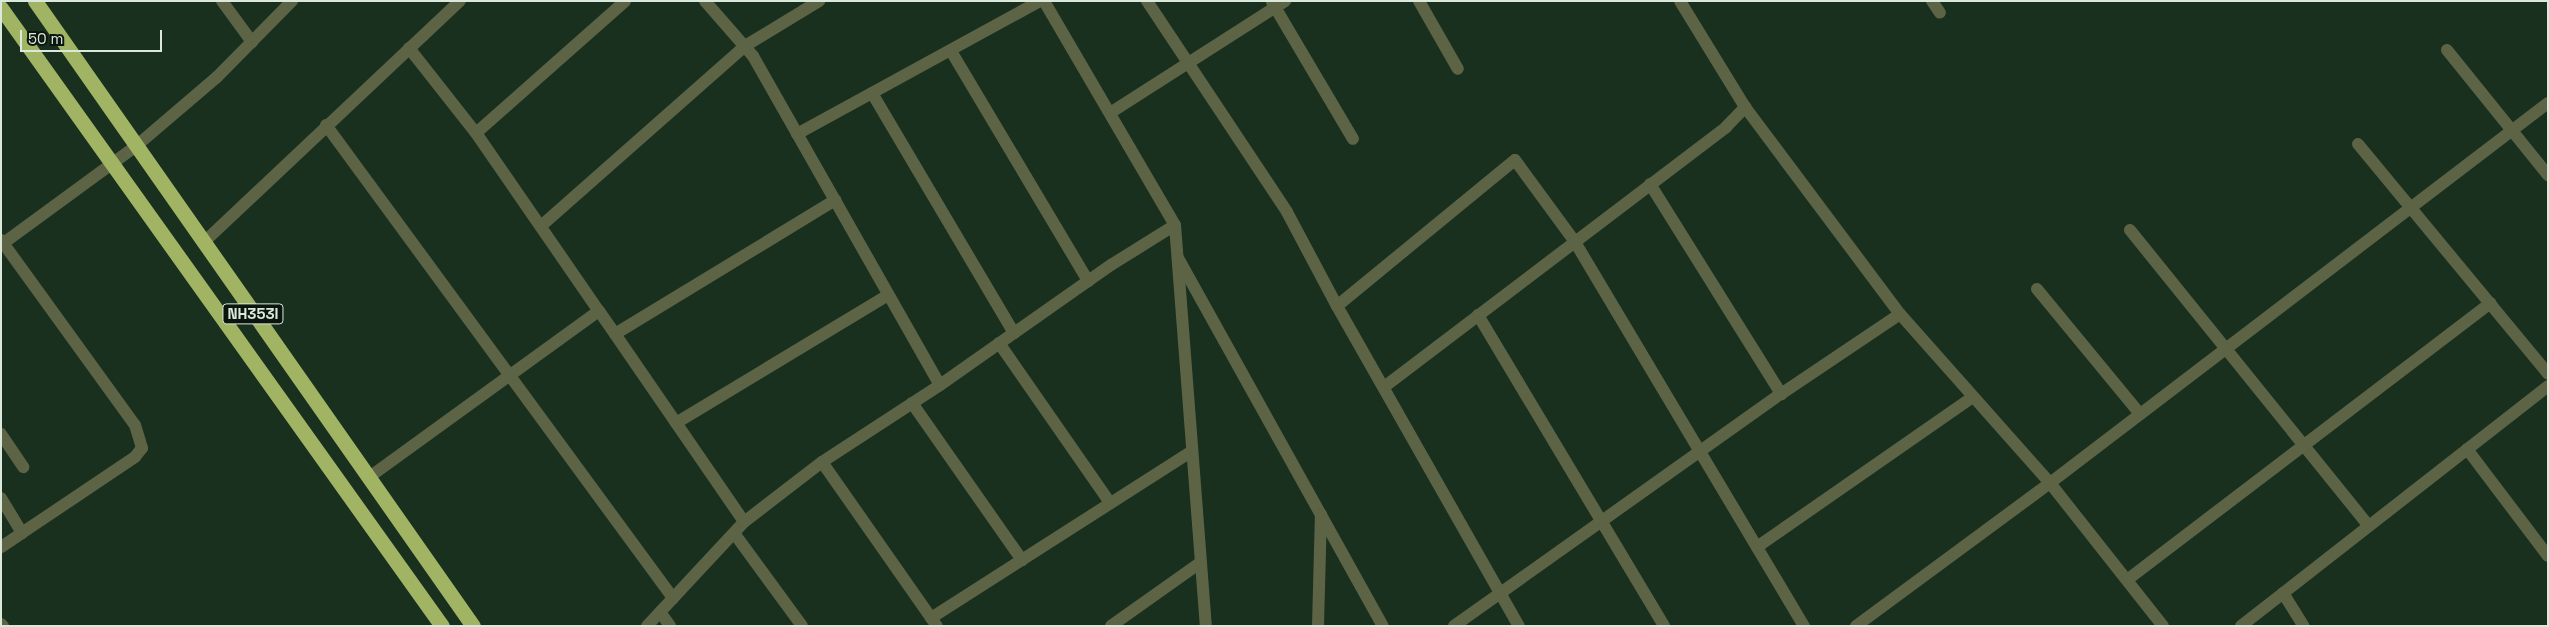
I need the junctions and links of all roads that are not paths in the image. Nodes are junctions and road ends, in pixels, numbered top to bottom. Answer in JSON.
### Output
{"nodes":[{"id":1,"x":35,"y":1,"type":"edge"},
{"id":2,"x":222,"y":1,"type":"edge"},
{"id":3,"x":292,"y":1,"type":"edge"},
{"id":4,"x":460,"y":1,"type":"edge"},
{"id":5,"x":625,"y":1,"type":"edge"},
{"id":6,"x":705,"y":1,"type":"edge"},
{"id":7,"x":819,"y":1,"type":"edge"},
{"id":8,"x":1042,"y":1,"type":"edge"},
{"id":9,"x":1147,"y":1,"type":"edge"},
{"id":10,"x":1419,"y":1,"type":"edge"},
{"id":11,"x":1932,"y":1,"type":"edge"},
{"id":12,"x":1681,"y":2,"type":"edge"},
{"id":13,"x":1277,"y":3,"type":"edge"},
{"id":14,"x":1,"y":8,"type":"edge"},
{"id":15,"x":1940,"y":14,"type":"dead end"},
{"id":16,"x":252,"y":42,"type":"junction"},
{"id":17,"x":745,"y":46,"type":"junction"},
{"id":18,"x":409,"y":48,"type":"junction"},
{"id":19,"x":951,"y":50,"type":"junction"},
{"id":20,"x":2447,"y":50,"type":"dead end"},
{"id":21,"x":1187,"y":64,"type":"junction"},
{"id":22,"x":1458,"y":69,"type":"dead end"},
{"id":23,"x":872,"y":93,"type":"junction"},
{"id":24,"x":2548,"y":102,"type":"edge"},
{"id":25,"x":1745,"y":107,"type":"junction"},
{"id":26,"x":1110,"y":113,"type":"junction"},
{"id":27,"x":326,"y":125,"type":"junction"},
{"id":28,"x":2511,"y":130,"type":"junction"},
{"id":29,"x":476,"y":133,"type":"junction"},
{"id":30,"x":797,"y":134,"type":"junction"},
{"id":31,"x":1354,"y":139,"type":"dead end"},
{"id":32,"x":2358,"y":144,"type":"dead end"},
{"id":33,"x":135,"y":146,"type":"junction"},
{"id":34,"x":111,"y":164,"type":"junction"},
{"id":35,"x":2548,"y":175,"type":"edge"},
{"id":36,"x":1650,"y":184,"type":"junction"},
{"id":37,"x":835,"y":200,"type":"junction"},
{"id":38,"x":2412,"y":207,"type":"junction"},
{"id":39,"x":1175,"y":225,"type":"junction"},
{"id":40,"x":541,"y":226,"type":"junction"},
{"id":41,"x":2130,"y":230,"type":"dead end"},
{"id":42,"x":1575,"y":242,"type":"junction"},
{"id":43,"x":2,"y":243,"type":"edge"},
{"id":44,"x":203,"y":243,"type":"junction"},
{"id":45,"x":1177,"y":255,"type":"junction"},
{"id":46,"x":1088,"y":281,"type":"junction"},
{"id":47,"x":2037,"y":289,"type":"dead end"},
{"id":48,"x":888,"y":295,"type":"junction"},
{"id":49,"x":2490,"y":303,"type":"junction"},
{"id":50,"x":1337,"y":306,"type":"junction"},
{"id":51,"x":599,"y":311,"type":"junction"},
{"id":52,"x":1900,"y":314,"type":"junction"},
{"id":53,"x":1478,"y":315,"type":"junction"},
{"id":54,"x":1014,"y":333,"type":"junction"},
{"id":55,"x":615,"y":334,"type":"junction"},
{"id":56,"x":999,"y":343,"type":"junction"},
{"id":57,"x":2225,"y":350,"type":"junction"},
{"id":58,"x":511,"y":374,"type":"junction"},
{"id":59,"x":2548,"y":374,"type":"edge"},
{"id":60,"x":940,"y":385,"type":"junction"},
{"id":61,"x":2548,"y":386,"type":"edge"},
{"id":62,"x":1384,"y":387,"type":"junction"},
{"id":63,"x":1781,"y":394,"type":"junction"},
{"id":64,"x":1973,"y":397,"type":"junction"},
{"id":65,"x":912,"y":403,"type":"junction"},
{"id":66,"x":2140,"y":414,"type":"junction"},
{"id":67,"x":676,"y":423,"type":"junction"},
{"id":68,"x":1,"y":434,"type":"edge"},
{"id":69,"x":2304,"y":445,"type":"junction"},
{"id":70,"x":2467,"y":449,"type":"junction"},
{"id":71,"x":1192,"y":450,"type":"junction"},
{"id":72,"x":1699,"y":452,"type":"junction"},
{"id":73,"x":822,"y":462,"type":"junction"},
{"id":74,"x":23,"y":467,"type":"dead end"},
{"id":75,"x":368,"y":478,"type":"junction"},
{"id":76,"x":2050,"y":483,"type":"junction"},
{"id":77,"x":1,"y":498,"type":"edge"},
{"id":78,"x":1110,"y":503,"type":"junction"},
{"id":79,"x":1321,"y":514,"type":"junction"},
{"id":80,"x":1602,"y":521,"type":"junction"},
{"id":81,"x":744,"y":522,"type":"junction"},
{"id":82,"x":2369,"y":526,"type":"junction"},
{"id":83,"x":22,"y":533,"type":"junction"},
{"id":84,"x":734,"y":533,"type":"junction"},
{"id":85,"x":1,"y":547,"type":"edge"},
{"id":86,"x":1757,"y":547,"type":"junction"},
{"id":87,"x":2548,"y":556,"type":"edge"},
{"id":88,"x":1022,"y":560,"type":"junction"},
{"id":89,"x":1201,"y":562,"type":"junction"},
{"id":90,"x":2127,"y":580,"type":"junction"},
{"id":91,"x":2283,"y":592,"type":"junction"},
{"id":92,"x":1501,"y":593,"type":"junction"},
{"id":93,"x":674,"y":598,"type":"junction"},
{"id":94,"x":660,"y":612,"type":"junction"},
{"id":95,"x":934,"y":622,"type":"edge"},
{"id":96,"x":442,"y":626,"type":"edge"},
{"id":97,"x":473,"y":626,"type":"edge"},
{"id":98,"x":646,"y":626,"type":"edge"},
{"id":99,"x":670,"y":626,"type":"edge"},
{"id":100,"x":802,"y":626,"type":"edge"},
{"id":101,"x":1111,"y":626,"type":"edge"},
{"id":102,"x":1206,"y":626,"type":"edge"},
{"id":103,"x":1318,"y":626,"type":"edge"},
{"id":104,"x":1383,"y":626,"type":"edge"},
{"id":105,"x":1454,"y":626,"type":"edge"},
{"id":106,"x":1519,"y":626,"type":"edge"},
{"id":107,"x":1664,"y":626,"type":"edge"},
{"id":108,"x":1804,"y":626,"type":"edge"},
{"id":109,"x":1856,"y":626,"type":"edge"},
{"id":110,"x":2162,"y":626,"type":"edge"},
{"id":111,"x":2241,"y":626,"type":"edge"},
{"id":112,"x":2304,"y":626,"type":"edge"}],
"edges":[{"from":1,"to":33,"type":"highway","number":"NH353I"},
{"from":2,"to":16,"type":"street"},
{"from":3,"to":16,"type":"street"},
{"from":4,"to":18,"type":"street"},
{"from":5,"to":29,"type":"street"},
{"from":6,"to":17,"type":"street"},
{"from":7,"to":17,"type":"street"},
{"from":8,"to":19,"type":"street"},
{"from":8,"to":26,"type":"street"},
{"from":9,"to":21,"type":"street"},
{"from":10,"to":22,"type":"street"},
{"from":11,"to":15,"type":"street"},
{"from":12,"to":25,"type":"street"},
{"from":13,"to":21,"type":"street"},
{"from":13,"to":31,"type":"street"},
{"from":14,"to":34,"type":"highway","number":"NH353I"},
{"from":16,"to":33,"type":"street"},
{"from":17,"to":30,"type":"street"},
{"from":17,"to":40,"type":"street"},
{"from":18,"to":27,"type":"street"},
{"from":18,"to":29,"type":"street"},
{"from":19,"to":23,"type":"street"},
{"from":19,"to":46,"type":"street"},
{"from":20,"to":28,"type":"street"},
{"from":21,"to":26,"type":"street"},
{"from":21,"to":50,"type":"street"},
{"from":23,"to":30,"type":"street"},
{"from":23,"to":54,"type":"street"},
{"from":24,"to":28,"type":"street"},
{"from":25,"to":36,"type":"street"},
{"from":25,"to":52,"type":"street"},
{"from":26,"to":39,"type":"street"},
{"from":27,"to":44,"type":"street"},
{"from":27,"to":58,"type":"street"},
{"from":28,"to":35,"type":"street"},
{"from":28,"to":38,"type":"street"},
{"from":29,"to":40,"type":"street"},
{"from":30,"to":37,"type":"street"},
{"from":32,"to":38,"type":"street"},
{"from":33,"to":34,"type":"street"},
{"from":33,"to":44,"type":"highway","number":"NH353I"},
{"from":34,"to":43,"type":"street"},
{"from":34,"to":96,"type":"highway","number":"NH353I"},
{"from":36,"to":42,"type":"street"},
{"from":36,"to":63,"type":"street"},
{"from":37,"to":48,"type":"street"},
{"from":37,"to":55,"type":"street"},
{"from":38,"to":49,"type":"street"},
{"from":38,"to":57,"type":"street"},
{"from":39,"to":45,"type":"street"},
{"from":39,"to":46,"type":"street"},
{"from":40,"to":51,"type":"street"},
{"from":41,"to":57,"type":"street"},
{"from":42,"to":50,"type":"street"},
{"from":42,"to":53,"type":"street"},
{"from":42,"to":72,"type":"street"},
{"from":43,"to":83,"type":"street"},
{"from":44,"to":75,"type":"highway","number":"NH353I"},
{"from":45,"to":71,"type":"street"},
{"from":45,"to":79,"type":"street"},
{"from":46,"to":54,"type":"street"},
{"from":47,"to":66,"type":"street"},
{"from":48,"to":60,"type":"street"},
{"from":48,"to":67,"type":"street"},
{"from":49,"to":59,"type":"street"},
{"from":49,"to":69,"type":"street"},
{"from":50,"to":62,"type":"street"},
{"from":51,"to":55,"type":"street"},
{"from":51,"to":58,"type":"street"},
{"from":52,"to":63,"type":"street"},
{"from":52,"to":64,"type":"street"},
{"from":53,"to":62,"type":"street"},
{"from":53,"to":80,"type":"street"},
{"from":54,"to":56,"type":"street"},
{"from":55,"to":67,"type":"street"},
{"from":56,"to":60,"type":"street"},
{"from":56,"to":78,"type":"street"},
{"from":57,"to":66,"type":"street"},
{"from":57,"to":69,"type":"street"},
{"from":58,"to":75,"type":"street"},
{"from":58,"to":93,"type":"street"},
{"from":60,"to":65,"type":"street"},
{"from":61,"to":70,"type":"street"},
{"from":62,"to":92,"type":"street"},
{"from":63,"to":72,"type":"street"},
{"from":64,"to":76,"type":"street"},
{"from":64,"to":86,"type":"street"},
{"from":65,"to":73,"type":"street"},
{"from":65,"to":88,"type":"street"},
{"from":66,"to":76,"type":"street"},
{"from":67,"to":81,"type":"street"},
{"from":68,"to":74,"type":"street"},
{"from":69,"to":82,"type":"street"},
{"from":69,"to":90,"type":"street"},
{"from":70,"to":82,"type":"street"},
{"from":70,"to":87,"type":"street"},
{"from":71,"to":78,"type":"street"},
{"from":71,"to":89,"type":"street"},
{"from":72,"to":80,"type":"street"},
{"from":72,"to":86,"type":"street"},
{"from":73,"to":81,"type":"street"},
{"from":73,"to":95,"type":"street"},
{"from":75,"to":97,"type":"highway","number":"NH353I"},
{"from":76,"to":90,"type":"street"},
{"from":76,"to":109,"type":"street"},
{"from":77,"to":83,"type":"street"},
{"from":78,"to":88,"type":"street"},
{"from":79,"to":103,"type":"street"},
{"from":79,"to":104,"type":"street"},
{"from":80,"to":92,"type":"street"},
{"from":80,"to":107,"type":"street"},
{"from":81,"to":84,"type":"street"},
{"from":82,"to":91,"type":"street"},
{"from":83,"to":85,"type":"street"},
{"from":84,"to":93,"type":"street"},
{"from":84,"to":100,"type":"street"},
{"from":86,"to":108,"type":"street"},
{"from":88,"to":95,"type":"street"},
{"from":89,"to":101,"type":"street"},
{"from":89,"to":102,"type":"street"},
{"from":90,"to":110,"type":"street"},
{"from":91,"to":111,"type":"street"},
{"from":91,"to":112,"type":"street"},
{"from":92,"to":105,"type":"street"},
{"from":92,"to":106,"type":"street"},
{"from":93,"to":94,"type":"street"},
{"from":94,"to":98,"type":"street"},
{"from":94,"to":99,"type":"street"}]}
